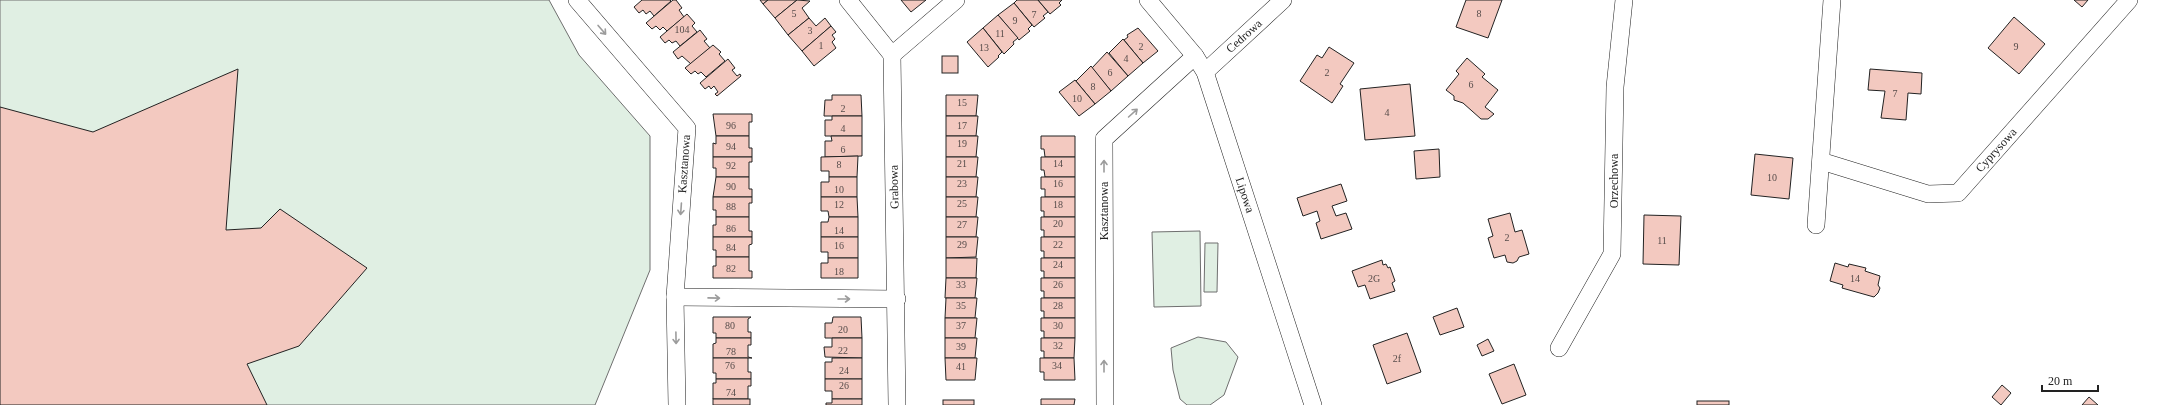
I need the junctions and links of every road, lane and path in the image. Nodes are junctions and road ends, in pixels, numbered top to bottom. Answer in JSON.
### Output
{"nodes":[{"id":1,"x":577,"y":0,"type":"edge"},
{"id":2,"x":848,"y":0,"type":"edge"},
{"id":3,"x":956,"y":0,"type":"edge"},
{"id":4,"x":1148,"y":0,"type":"edge"},
{"id":5,"x":1283,"y":0,"type":"edge"},
{"id":6,"x":1624,"y":0,"type":"edge"},
{"id":7,"x":1832,"y":0,"type":"edge"},
{"id":8,"x":2129,"y":0,"type":"edge"},
{"id":9,"x":892,"y":55,"type":"junction"},
{"id":10,"x":1195,"y":56,"type":"junction"},
{"id":11,"x":1204,"y":72,"type":"junction"},
{"id":12,"x":1821,"y":161,"type":"junction"},
{"id":13,"x":1816,"y":225,"type":"dead end"},
{"id":14,"x":675,"y":297,"type":"junction"},
{"id":15,"x":896,"y":299,"type":"junction"},
{"id":16,"x":1559,"y":348,"type":"dead end"},
{"id":17,"x":677,"y":405,"type":"edge"},
{"id":18,"x":897,"y":405,"type":"edge"},
{"id":19,"x":1105,"y":405,"type":"edge"},
{"id":20,"x":1313,"y":405,"type":"edge"}],
"edges":[{"from":1,"to":14,"type":"street","name":"Kasztanowa","one_way":true},
{"from":2,"to":9,"type":"street"},
{"from":3,"to":9,"type":"street"},
{"from":4,"to":10,"type":"street","name":"Lipowa"},
{"from":5,"to":11,"type":"street","name":"Cedrowa"},
{"from":6,"to":16,"type":"street","name":"Orzechowa"},
{"from":7,"to":12,"type":"street"},
{"from":8,"to":12,"type":"street","name":"Cyprysowa"},
{"from":9,"to":15,"type":"street","name":"Grabowa"},
{"from":10,"to":11,"type":"street","name":"Lipowa"},
{"from":19,"to":10,"type":"street","name":"Kasztanowa","one_way":true},
{"from":11,"to":20,"type":"street","name":"Lipowa"},
{"from":12,"to":13,"type":"street"},
{"from":14,"to":15,"type":"street","one_way":true},
{"from":14,"to":17,"type":"street","name":"Kasztanowa","one_way":true},
{"from":15,"to":18,"type":"street","name":"Grabowa"}]}
